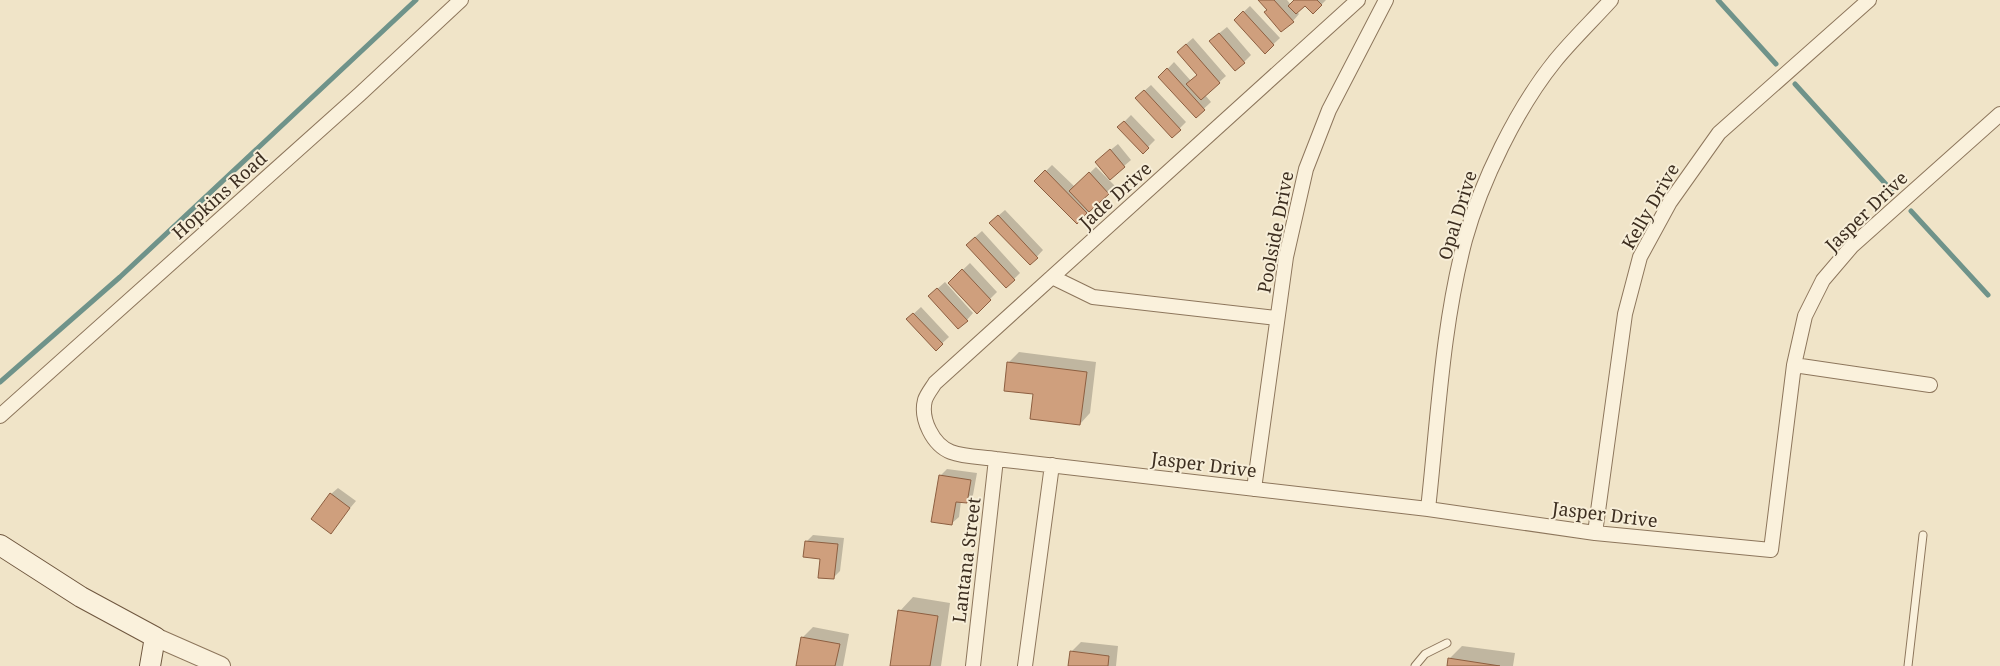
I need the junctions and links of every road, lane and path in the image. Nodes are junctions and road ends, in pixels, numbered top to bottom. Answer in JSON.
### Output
{"nodes":[{"id":1,"x":461,"y":0,"type":"edge"},
{"id":2,"x":1358,"y":0,"type":"edge"},
{"id":3,"x":1386,"y":0,"type":"edge"},
{"id":4,"x":1611,"y":0,"type":"edge"},
{"id":5,"x":1869,"y":0,"type":"edge"},
{"id":6,"x":2000,"y":114,"type":"edge"},
{"id":7,"x":1052,"y":277,"type":"junction"},
{"id":8,"x":1277,"y":318,"type":"junction"},
{"id":9,"x":1794,"y":365,"type":"junction"},
{"id":10,"x":1930,"y":385,"type":"dead end"},
{"id":11,"x":0,"y":416,"type":"edge"},
{"id":12,"x":929,"y":430,"type":"joint"},
{"id":13,"x":996,"y":459,"type":"junction"},
{"id":14,"x":1052,"y":465,"type":"junction"},
{"id":15,"x":1254,"y":488,"type":"junction"},
{"id":16,"x":1428,"y":510,"type":"junction"},
{"id":17,"x":1595,"y":533,"type":"junction"},
{"id":18,"x":1923,"y":535,"type":"dead end"},
{"id":19,"x":0,"y":545,"type":"edge"},
{"id":20,"x":154,"y":637,"type":"junction"},
{"id":21,"x":1447,"y":643,"type":"dead end"},
{"id":22,"x":150,"y":666,"type":"edge"},
{"id":23,"x":221,"y":666,"type":"edge"},
{"id":24,"x":973,"y":666,"type":"edge"},
{"id":25,"x":1025,"y":666,"type":"edge"},
{"id":26,"x":1415,"y":666,"type":"edge"},
{"id":27,"x":1908,"y":666,"type":"edge"}],
"edges":[{"from":1,"to":11,"type":"street","name":"Hopkins Road"},
{"from":2,"to":7,"type":"street","name":"Jade Drive"},
{"from":3,"to":8,"type":"street","name":"Poolside Drive"},
{"from":4,"to":16,"type":"street","name":"Opal Drive"},
{"from":5,"to":17,"type":"street","name":"Kelly Drive"},
{"from":6,"to":9,"type":"street","name":"Jasper Drive"},
{"from":7,"to":8,"type":"street"},
{"from":7,"to":12,"type":"street","name":"Jade Drive"},
{"from":8,"to":15,"type":"street","name":"Poolside Drive"},
{"from":9,"to":10,"type":"street"},
{"from":9,"to":17,"type":"street","name":"Jasper Drive"},
{"from":12,"to":13,"type":"street","name":"Jasper Drive"},
{"from":13,"to":14,"type":"street","name":"Jasper Drive"},
{"from":13,"to":24,"type":"street","name":"Lantana Street"},
{"from":14,"to":15,"type":"street","name":"Jasper Drive"},
{"from":14,"to":25,"type":"street"},
{"from":15,"to":16,"type":"street","name":"Jasper Drive"},
{"from":16,"to":17,"type":"street","name":"Jasper Drive"},
{"from":18,"to":27,"type":"lane"},
{"from":19,"to":20,"type":"main road"},
{"from":20,"to":22,"type":"main road"},
{"from":20,"to":23,"type":"street"},
{"from":21,"to":26,"type":"lane"}]}
